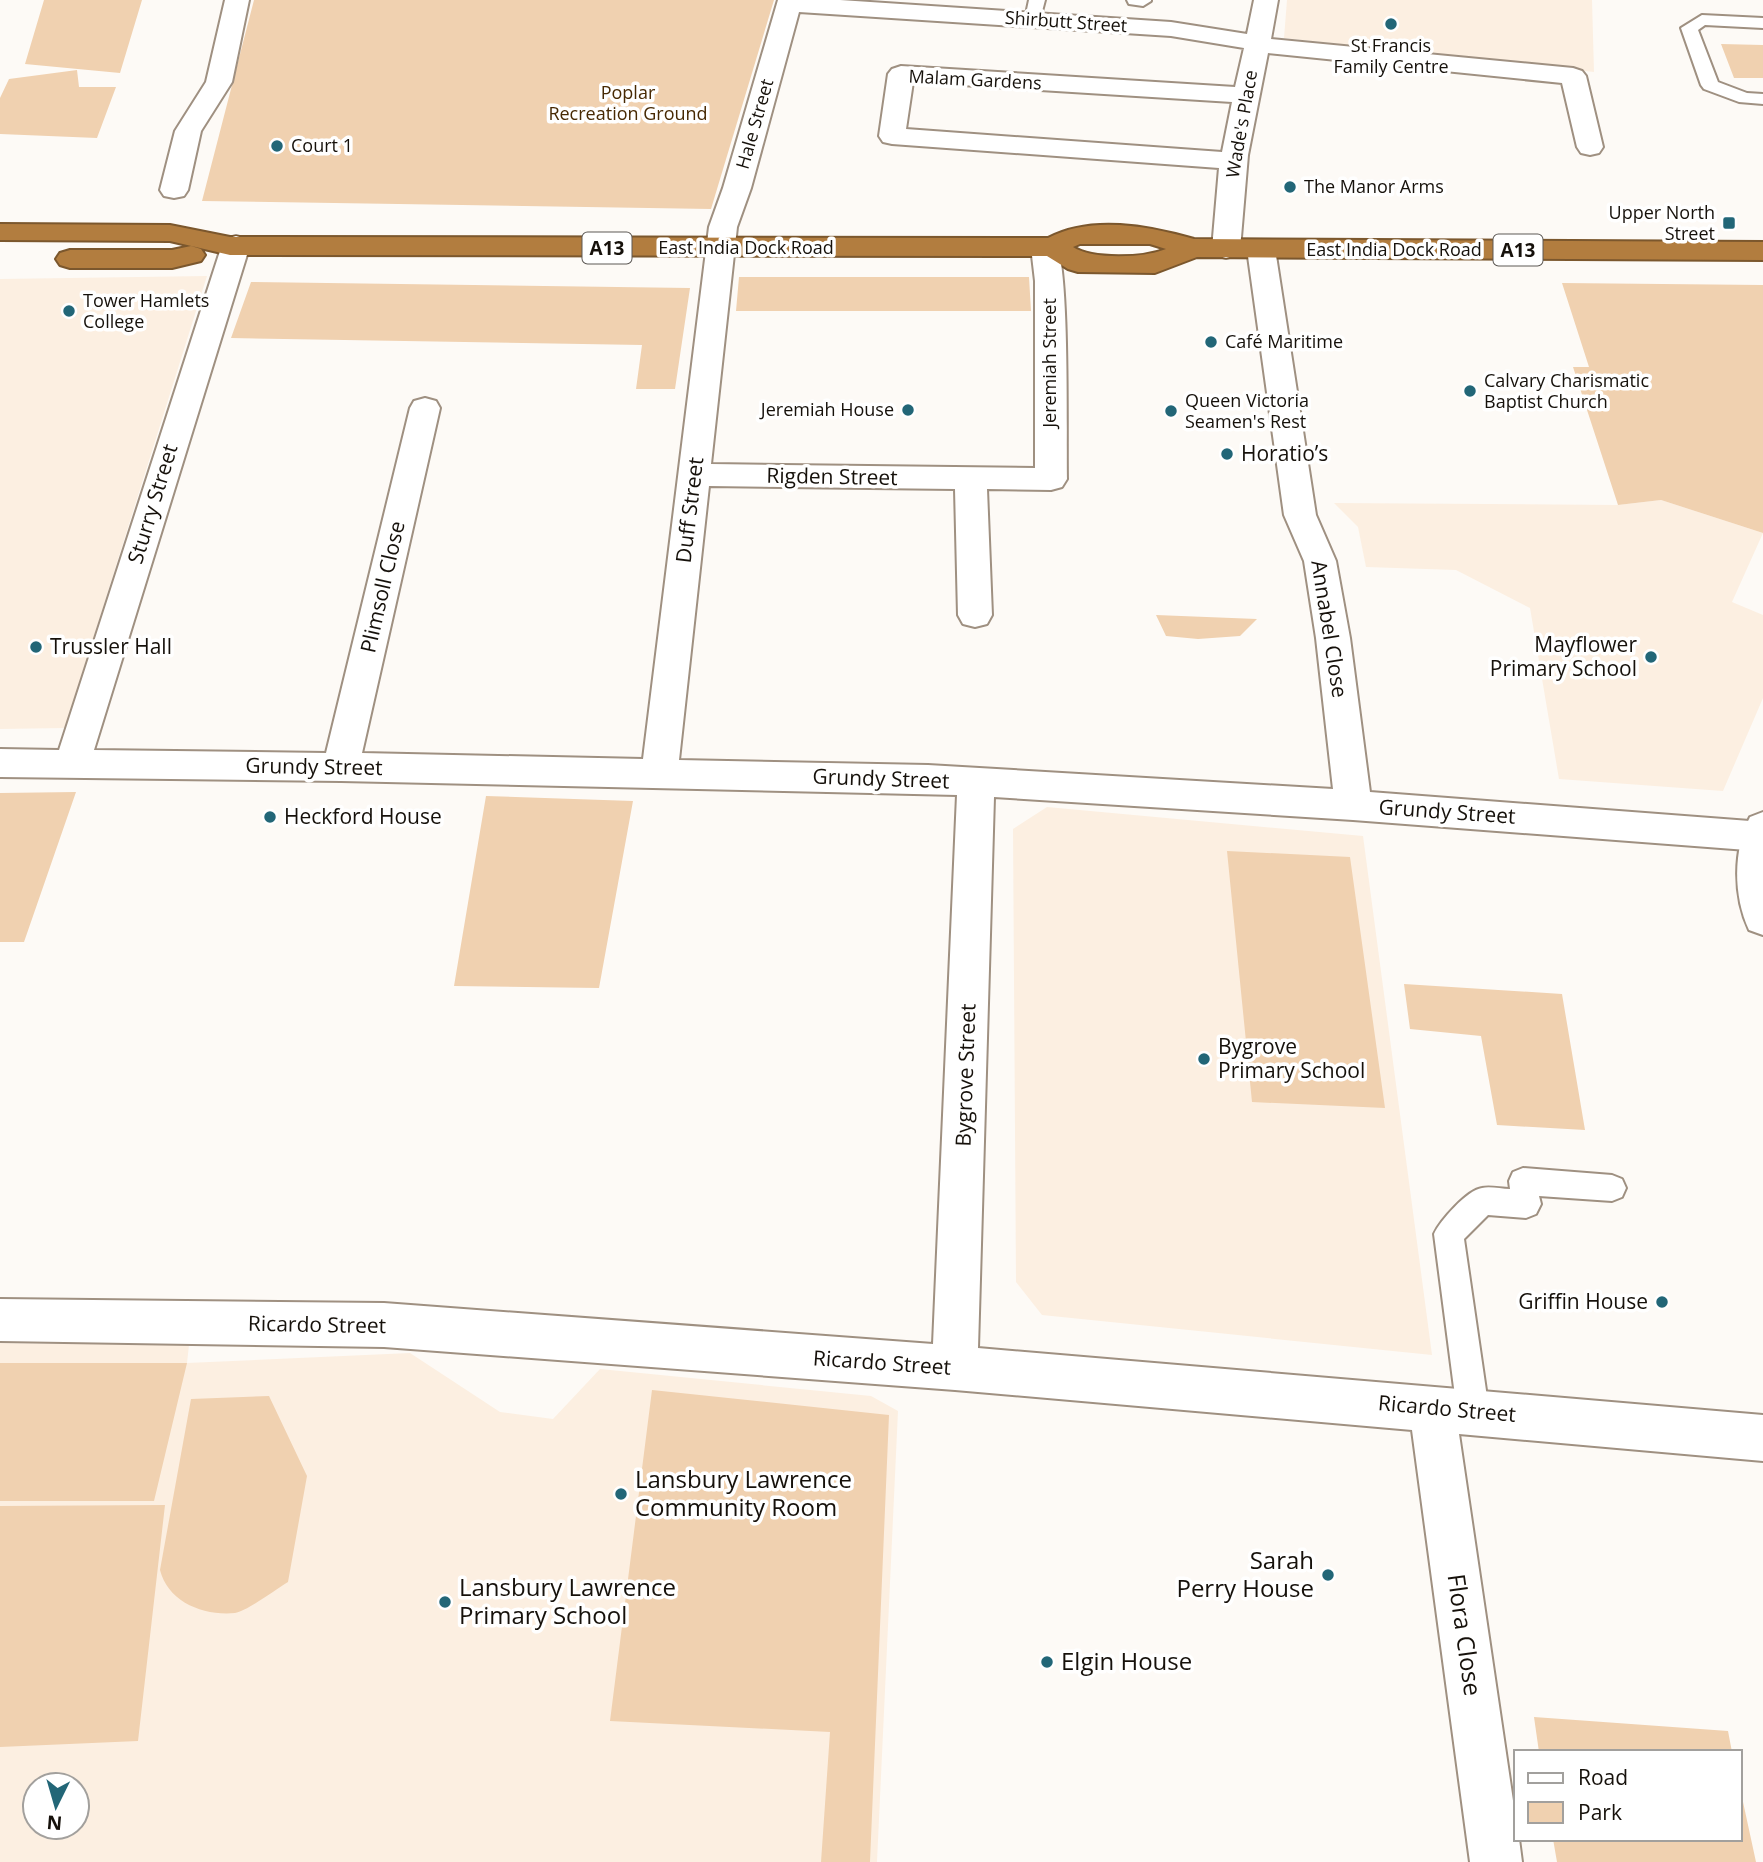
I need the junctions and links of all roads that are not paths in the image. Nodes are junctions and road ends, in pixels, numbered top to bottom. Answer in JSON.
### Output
{"nodes":[{"id":1,"x":237,"y":0,"type":"edge"},
{"id":2,"x":1266,"y":0,"type":"edge"},
{"id":3,"x":790,"y":2,"type":"edge"},
{"id":4,"x":1035,"y":10,"type":"edge"},
{"id":5,"x":1763,"y":23,"type":"edge"},
{"id":6,"x":1258,"y":44,"type":"junction"},
{"id":7,"x":1245,"y":95,"type":"junction"},
{"id":8,"x":1763,"y":99,"type":"edge"},
{"id":9,"x":1590,"y":147,"type":"dead end"},
{"id":10,"x":1236,"y":161,"type":"junction"},
{"id":11,"x":178,"y":195,"type":"dead end"},
{"id":12,"x":0,"y":232,"type":"edge"},
{"id":13,"x":233,"y":246,"type":"junction"},
{"id":14,"x":1049,"y":247,"type":"junction"},
{"id":15,"x":720,"y":248,"type":"junction"},
{"id":16,"x":1226,"y":249,"type":"junction"},
{"id":17,"x":1261,"y":249,"type":"junction"},
{"id":18,"x":1763,"y":251,"type":"edge"},
{"id":19,"x":23,"y":259,"type":"edge"},
{"id":20,"x":425,"y":408,"type":"dead end"},
{"id":21,"x":694,"y":475,"type":"junction"},
{"id":22,"x":971,"y":479,"type":"junction"},
{"id":23,"x":1051,"y":480,"type":"joint"},
{"id":24,"x":975,"y":615,"type":"dead end"},
{"id":25,"x":0,"y":763,"type":"edge"},
{"id":26,"x":72,"y":764,"type":"junction"},
{"id":27,"x":341,"y":767,"type":"junction"},
{"id":28,"x":659,"y":773,"type":"junction"},
{"id":29,"x":976,"y":782,"type":"junction"},
{"id":30,"x":1353,"y":805,"type":"junction"},
{"id":31,"x":1761,"y":832,"type":"edge"},
{"id":32,"x":1763,"y":919,"type":"edge"},
{"id":33,"x":1612,"y":1188,"type":"dead end"},
{"id":34,"x":0,"y":1320,"type":"edge"},
{"id":35,"x":955,"y":1368,"type":"junction"},
{"id":36,"x":1453,"y":1409,"type":"junction"},
{"id":37,"x":1763,"y":1437,"type":"edge"},
{"id":38,"x":1496,"y":1862,"type":"edge"}],
"edges":[{"from":1,"to":11,"type":"street"},
{"from":2,"to":6,"type":"street","name":"Wade's Place"},
{"from":3,"to":4,"type":"street","name":"Shirbutt Street"},
{"from":3,"to":15,"type":"street","name":"Hale Street"},
{"from":4,"to":6,"type":"street","name":"Shirbutt Street"},
{"from":5,"to":8,"type":"lane"},
{"from":6,"to":7,"type":"street","name":"Wade's Place"},
{"from":6,"to":9,"type":"street","name":"Shirbutt Street"},
{"from":7,"to":10,"type":"street","name":"Wade's Place"},
{"from":7,"to":10,"type":"street","name":"Malam Gardens"},
{"from":10,"to":16,"type":"street","name":"Wade's Place"},
{"from":12,"to":13,"type":"highway","name":"East India Dock Road","number":"A13"},
{"from":13,"to":15,"type":"highway","name":"East India Dock Road","number":"A13"},
{"from":13,"to":19,"type":"highway","name":"East India Dock Road","number":"A13"},
{"from":13,"to":26,"type":"street","name":"Sturry Street"},
{"from":14,"to":15,"type":"highway","name":"East India Dock Road","number":"A13"},
{"from":14,"to":16,"type":"highway","name":"East India Dock Road","number":"A13"},
{"from":14,"to":23,"type":"street","name":"Jeremiah Street"},
{"from":15,"to":21,"type":"street","name":"Duff Street"},
{"from":16,"to":17,"type":"highway","name":"East India Dock Road","number":"A13"},
{"from":17,"to":18,"type":"highway","name":"East India Dock Road","number":"A13"},
{"from":17,"to":30,"type":"street","name":"Annabel Close"},
{"from":20,"to":27,"type":"street","name":"Plimsoll Close"},
{"from":21,"to":22,"type":"street","name":"Rigden Street"},
{"from":21,"to":28,"type":"street","name":"Duff Street"},
{"from":22,"to":23,"type":"street","name":"Rigden Street"},
{"from":22,"to":24,"type":"street"},
{"from":25,"to":26,"type":"street","name":"Grundy Street"},
{"from":26,"to":27,"type":"street","name":"Grundy Street"},
{"from":27,"to":28,"type":"street","name":"Grundy Street"},
{"from":28,"to":29,"type":"street","name":"Grundy Street"},
{"from":29,"to":30,"type":"street","name":"Grundy Street"},
{"from":29,"to":35,"type":"street","name":"Bygrove Street"},
{"from":30,"to":31,"type":"street","name":"Grundy Street"},
{"from":31,"to":32,"type":"street"},
{"from":33,"to":36,"type":"lane"},
{"from":34,"to":35,"type":"street","name":"Ricardo Street"},
{"from":35,"to":36,"type":"street","name":"Ricardo Street"},
{"from":36,"to":37,"type":"street","name":"Ricardo Street"},
{"from":36,"to":38,"type":"street","name":"Flora Close"}]}
